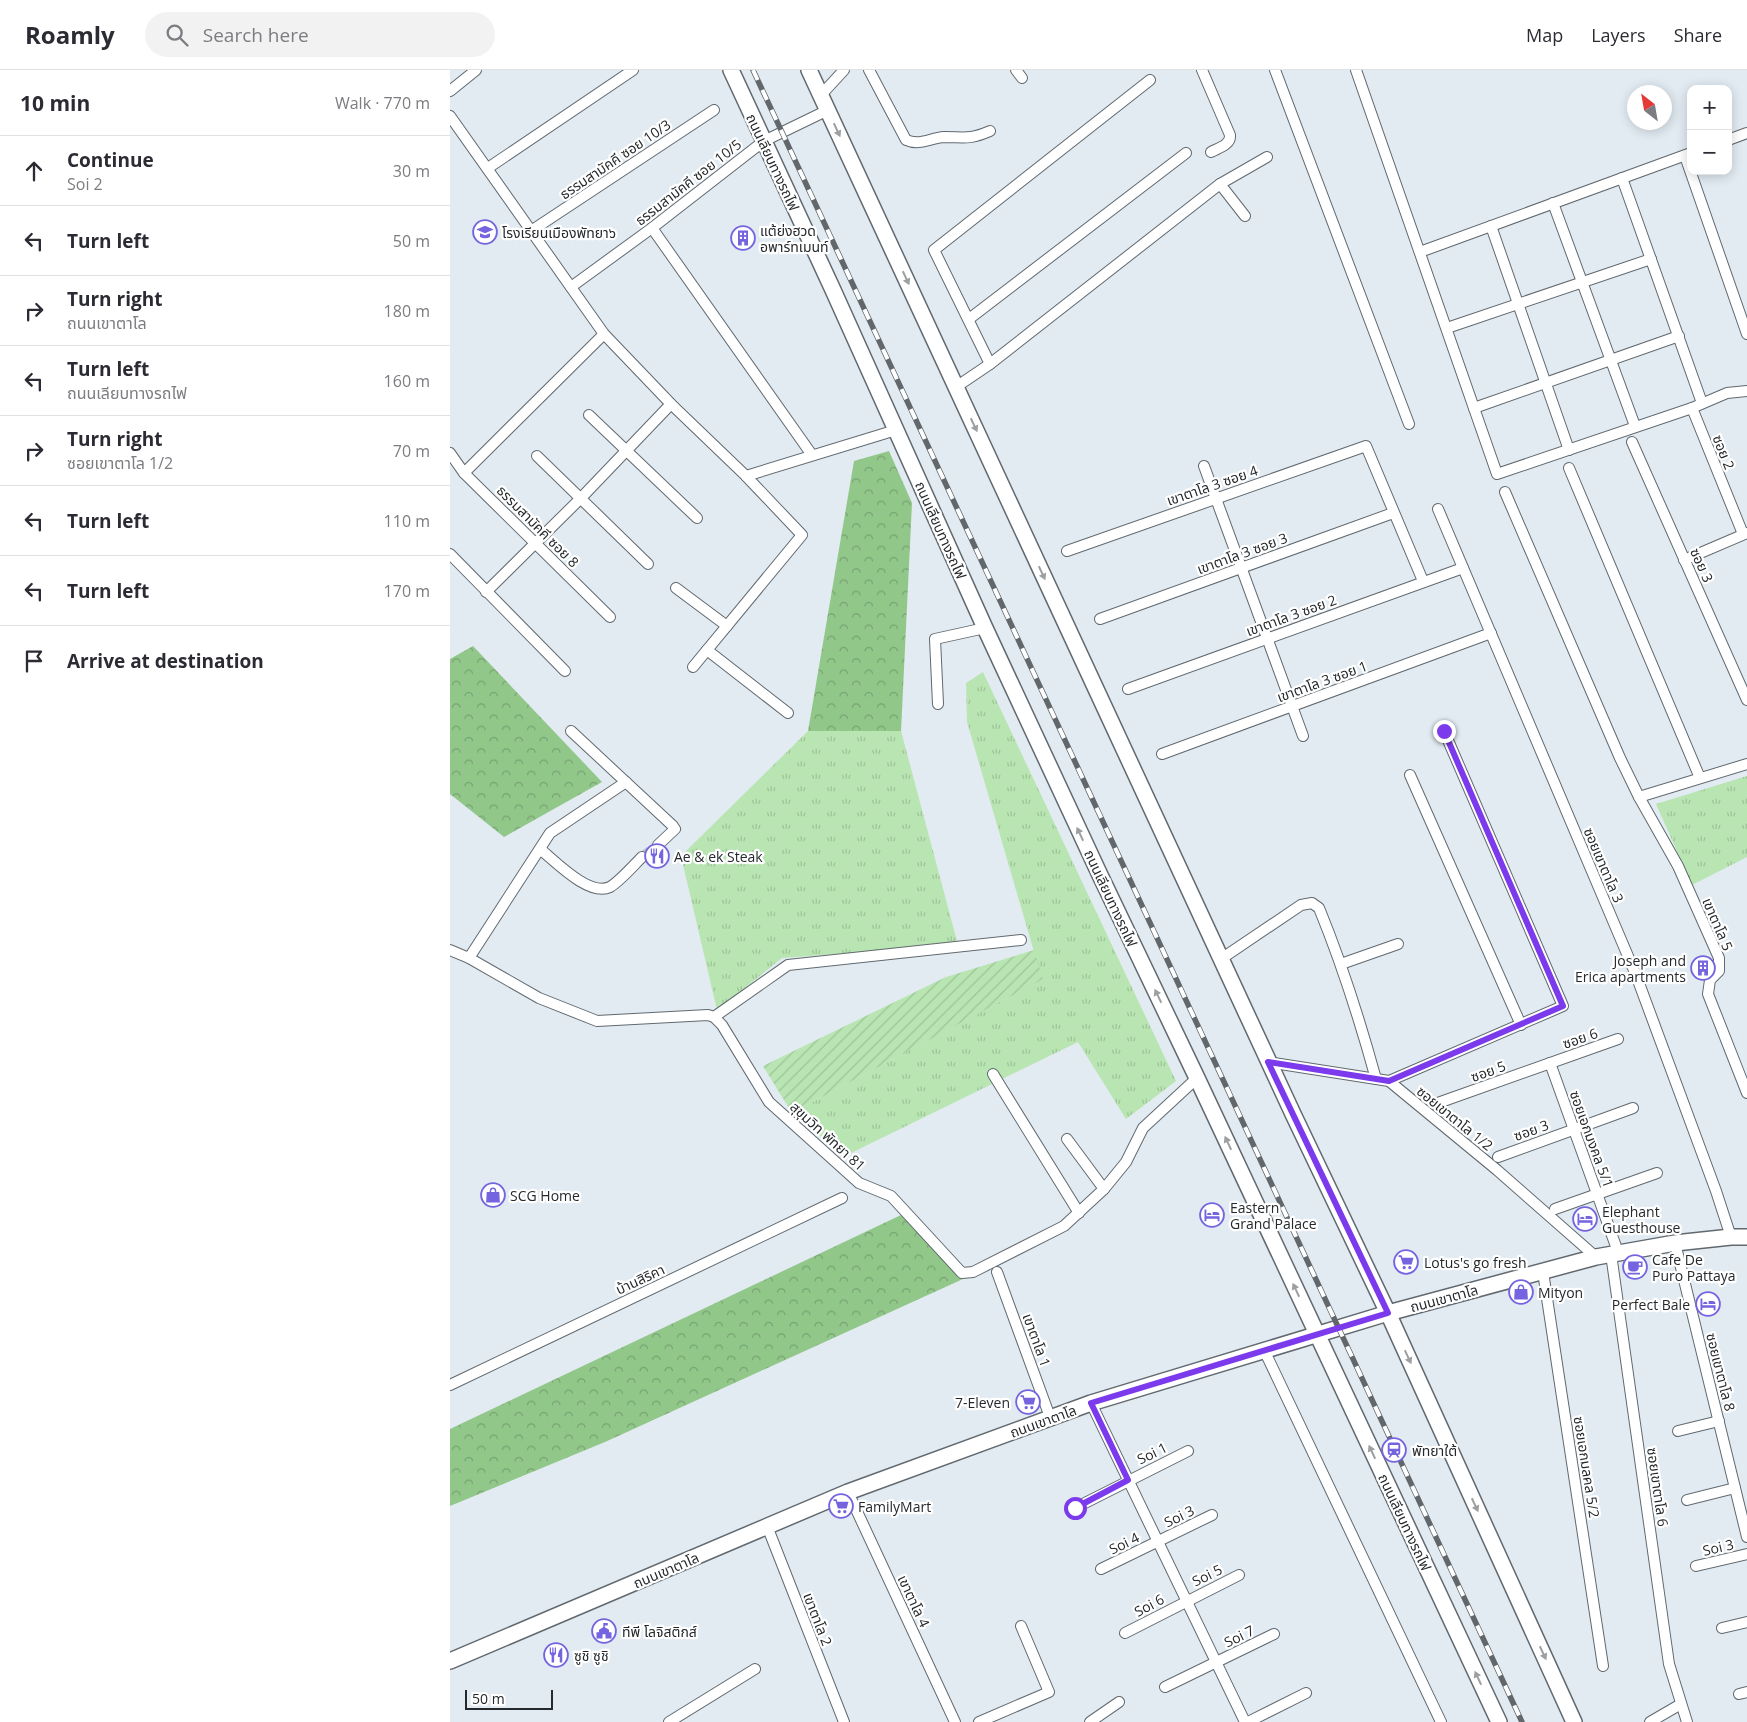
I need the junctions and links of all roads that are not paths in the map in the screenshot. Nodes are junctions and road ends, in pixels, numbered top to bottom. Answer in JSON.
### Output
{"nodes":[{"id":1,"x":476,"y":70,"type":"edge"},
{"id":2,"x":633,"y":70,"type":"edge"},
{"id":3,"x":730,"y":70,"type":"edge"},
{"id":4,"x":810,"y":70,"type":"edge"},
{"id":5,"x":844,"y":70,"type":"edge"},
{"id":6,"x":869,"y":70,"type":"edge"},
{"id":7,"x":1202,"y":70,"type":"edge"},
{"id":8,"x":1275,"y":70,"type":"edge"},
{"id":9,"x":1356,"y":70,"type":"edge"},
{"id":10,"x":1150,"y":80,"type":"dead end"},
{"id":11,"x":450,"y":91,"type":"edge"},
{"id":12,"x":821,"y":95,"type":"junction"},
{"id":13,"x":714,"y":110,"type":"dead end"},
{"id":14,"x":828,"y":110,"type":"junction"},
{"id":15,"x":450,"y":116,"type":"edge"},
{"id":16,"x":990,"y":131,"type":"dead end"},
{"id":17,"x":1747,"y":133,"type":"edge"},
{"id":18,"x":1732,"y":139,"type":"edge"},
{"id":19,"x":764,"y":141,"type":"junction"},
{"id":20,"x":1211,"y":152,"type":"dead end"},
{"id":21,"x":1186,"y":153,"type":"dead end"},
{"id":22,"x":1687,"y":155,"type":"edge"},
{"id":23,"x":1267,"y":158,"type":"dead end"},
{"id":24,"x":488,"y":168,"type":"junction"},
{"id":25,"x":1695,"y":175,"type":"edge"},
{"id":26,"x":1622,"y":178,"type":"junction"},
{"id":27,"x":1220,"y":184,"type":"junction"},
{"id":28,"x":1553,"y":203,"type":"junction"},
{"id":29,"x":1245,"y":216,"type":"dead end"},
{"id":30,"x":1491,"y":226,"type":"junction"},
{"id":31,"x":652,"y":228,"type":"junction"},
{"id":32,"x":531,"y":231,"type":"junction"},
{"id":33,"x":1420,"y":252,"type":"junction"},
{"id":34,"x":1651,"y":259,"type":"junction"},
{"id":35,"x":1582,"y":282,"type":"junction"},
{"id":36,"x":571,"y":287,"type":"junction"},
{"id":37,"x":1518,"y":304,"type":"junction"},
{"id":38,"x":969,"y":319,"type":"junction"},
{"id":39,"x":1447,"y":328,"type":"junction"},
{"id":40,"x":604,"y":334,"type":"junction"},
{"id":41,"x":1747,"y":334,"type":"edge"},
{"id":42,"x":1679,"y":336,"type":"junction"},
{"id":43,"x":1611,"y":360,"type":"junction"},
{"id":44,"x":990,"y":364,"type":"junction"},
{"id":45,"x":1546,"y":383,"type":"junction"},
{"id":46,"x":956,"y":387,"type":"junction"},
{"id":47,"x":1747,"y":390,"type":"edge"},
{"id":48,"x":1702,"y":403,"type":"junction"},
{"id":49,"x":671,"y":404,"type":"junction"},
{"id":50,"x":1474,"y":408,"type":"junction"},
{"id":51,"x":1692,"y":408,"type":"junction"},
{"id":52,"x":589,"y":415,"type":"dead end"},
{"id":53,"x":1409,"y":424,"type":"dead end"},
{"id":54,"x":1635,"y":426,"type":"junction"},
{"id":55,"x":896,"y":430,"type":"junction"},
{"id":56,"x":1632,"y":442,"type":"dead end"},
{"id":57,"x":1569,"y":450,"type":"junction"},
{"id":58,"x":625,"y":451,"type":"junction"},
{"id":59,"x":450,"y":453,"type":"edge"},
{"id":60,"x":812,"y":455,"type":"junction"},
{"id":61,"x":537,"y":456,"type":"dead end"},
{"id":62,"x":1204,"y":466,"type":"dead end"},
{"id":63,"x":1569,"y":468,"type":"dead end"},
{"id":64,"x":464,"y":473,"type":"junction"},
{"id":65,"x":746,"y":476,"type":"junction"},
{"id":66,"x":1505,"y":492,"type":"dead end"},
{"id":67,"x":581,"y":498,"type":"junction"},
{"id":68,"x":1216,"y":499,"type":"junction"},
{"id":69,"x":1438,"y":509,"type":"dead end"},
{"id":70,"x":1393,"y":513,"type":"junction"},
{"id":71,"x":697,"y":518,"type":"dead end"},
{"id":72,"x":1745,"y":533,"type":"edge"},
{"id":73,"x":536,"y":543,"type":"junction"},
{"id":74,"x":1067,"y":551,"type":"dead end"},
{"id":75,"x":450,"y":554,"type":"edge"},
{"id":76,"x":1684,"y":560,"type":"junction"},
{"id":77,"x":648,"y":564,"type":"dead end"},
{"id":78,"x":1242,"y":568,"type":"junction"},
{"id":79,"x":1463,"y":568,"type":"junction"},
{"id":80,"x":1423,"y":581,"type":"junction"},
{"id":81,"x":676,"y":588,"type":"dead end"},
{"id":82,"x":486,"y":592,"type":"junction"},
{"id":83,"x":610,"y":617,"type":"dead end"},
{"id":84,"x":1100,"y":619,"type":"dead end"},
{"id":85,"x":727,"y":626,"type":"junction"},
{"id":86,"x":985,"y":628,"type":"junction"},
{"id":87,"x":1491,"y":634,"type":"junction"},
{"id":88,"x":1268,"y":638,"type":"junction"},
{"id":89,"x":707,"y":650,"type":"junction"},
{"id":90,"x":693,"y":667,"type":"dead end"},
{"id":91,"x":565,"y":671,"type":"dead end"},
{"id":92,"x":1128,"y":689,"type":"dead end"},
{"id":93,"x":1747,"y":700,"type":"edge"},
{"id":94,"x":938,"y":704,"type":"dead end"},
{"id":95,"x":1292,"y":706,"type":"junction"},
{"id":96,"x":788,"y":713,"type":"dead end"},
{"id":97,"x":571,"y":731,"type":"dead end"},
{"id":98,"x":1444,"y":731,"type":"dead end"},
{"id":99,"x":1303,"y":736,"type":"dead end"},
{"id":100,"x":1162,"y":754,"type":"dead end"},
{"id":101,"x":1747,"y":764,"type":"edge"},
{"id":102,"x":1410,"y":775,"type":"dead end"},
{"id":103,"x":1700,"y":778,"type":"junction"},
{"id":104,"x":626,"y":782,"type":"junction"},
{"id":105,"x":1639,"y":797,"type":"junction"},
{"id":106,"x":658,"y":845,"type":"tunnel mouth"},
{"id":107,"x":540,"y":849,"type":"junction"},
{"id":108,"x":642,"y":857,"type":"tunnel mouth"},
{"id":109,"x":1020,"y":940,"type":"dead end"},
{"id":110,"x":1398,"y":944,"type":"dead end"},
{"id":111,"x":450,"y":950,"type":"edge"},
{"id":112,"x":469,"y":958,"type":"junction"},
{"id":113,"x":1221,"y":959,"type":"junction"},
{"id":114,"x":1341,"y":964,"type":"junction"},
{"id":115,"x":714,"y":1017,"type":"junction"},
{"id":116,"x":1521,"y":1025,"type":"junction"},
{"id":117,"x":1618,"y":1039,"type":"dead end"},
{"id":118,"x":1268,"y":1062,"type":"junction"},
{"id":119,"x":1550,"y":1063,"type":"junction"},
{"id":120,"x":993,"y":1074,"type":"dead end"},
{"id":121,"x":1197,"y":1078,"type":"junction"},
{"id":122,"x":1376,"y":1079,"type":"junction"},
{"id":123,"x":1389,"y":1081,"type":"junction"},
{"id":124,"x":1747,"y":1093,"type":"edge"},
{"id":125,"x":1435,"y":1104,"type":"dead end"},
{"id":126,"x":1633,"y":1108,"type":"dead end"},
{"id":127,"x":1574,"y":1130,"type":"junction"},
{"id":128,"x":1067,"y":1139,"type":"dead end"},
{"id":129,"x":1498,"y":1157,"type":"dead end"},
{"id":130,"x":1657,"y":1173,"type":"dead end"},
{"id":131,"x":1104,"y":1189,"type":"junction"},
{"id":132,"x":1598,"y":1195,"type":"junction"},
{"id":133,"x":842,"y":1198,"type":"dead end"},
{"id":134,"x":1555,"y":1209,"type":"dead end"},
{"id":135,"x":1080,"y":1213,"type":"junction"},
{"id":136,"x":1731,"y":1237,"type":"junction"},
{"id":137,"x":1747,"y":1237,"type":"edge"},
{"id":138,"x":1675,"y":1243,"type":"junction"},
{"id":139,"x":1615,"y":1253,"type":"junction"},
{"id":140,"x":1596,"y":1257,"type":"junction"},
{"id":141,"x":997,"y":1272,"type":"dead end"},
{"id":142,"x":1543,"y":1272,"type":"junction"},
{"id":143,"x":1388,"y":1313,"type":"junction"},
{"id":144,"x":1317,"y":1335,"type":"junction"},
{"id":145,"x":1265,"y":1352,"type":"junction"},
{"id":146,"x":450,"y":1385,"type":"edge"},
{"id":147,"x":1091,"y":1403,"type":"junction"},
{"id":148,"x":1050,"y":1417,"type":"junction"},
{"id":149,"x":1718,"y":1421,"type":"junction"},
{"id":150,"x":1678,"y":1431,"type":"dead end"},
{"id":151,"x":1188,"y":1451,"type":"dead end"},
{"id":152,"x":1128,"y":1480,"type":"junction"},
{"id":153,"x":1735,"y":1488,"type":"junction"},
{"id":154,"x":848,"y":1492,"type":"junction"},
{"id":155,"x":1687,"y":1500,"type":"dead end"},
{"id":156,"x":1075,"y":1508,"type":"dead end"},
{"id":157,"x":1212,"y":1515,"type":"dead end"},
{"id":158,"x":767,"y":1526,"type":"junction"},
{"id":159,"x":1747,"y":1537,"type":"edge"},
{"id":160,"x":1158,"y":1541,"type":"junction"},
{"id":161,"x":1747,"y":1554,"type":"edge"},
{"id":162,"x":1696,"y":1566,"type":"dead end"},
{"id":163,"x":1101,"y":1569,"type":"dead end"},
{"id":164,"x":1239,"y":1575,"type":"dead end"},
{"id":165,"x":1186,"y":1601,"type":"junction"},
{"id":166,"x":1747,"y":1622,"type":"edge"},
{"id":167,"x":1022,"y":1626,"type":"dead end"},
{"id":168,"x":1722,"y":1628,"type":"dead end"},
{"id":169,"x":1125,"y":1633,"type":"dead end"},
{"id":170,"x":1274,"y":1634,"type":"dead end"},
{"id":171,"x":450,"y":1661,"type":"edge"},
{"id":172,"x":1216,"y":1662,"type":"junction"},
{"id":173,"x":1603,"y":1666,"type":"dead end"},
{"id":174,"x":755,"y":1669,"type":"dead end"},
{"id":175,"x":1165,"y":1687,"type":"dead end"},
{"id":176,"x":1306,"y":1693,"type":"dead end"},
{"id":177,"x":1119,"y":1702,"type":"dead end"},
{"id":178,"x":1681,"y":1704,"type":"junction"},
{"id":179,"x":669,"y":1722,"type":"edge"},
{"id":180,"x":844,"y":1722,"type":"edge"},
{"id":181,"x":955,"y":1722,"type":"edge"},
{"id":182,"x":979,"y":1722,"type":"edge"},
{"id":183,"x":1090,"y":1722,"type":"edge"},
{"id":184,"x":1246,"y":1722,"type":"edge"},
{"id":185,"x":1441,"y":1722,"type":"edge"},
{"id":186,"x":1499,"y":1722,"type":"edge"},
{"id":187,"x":1574,"y":1722,"type":"edge"},
{"id":188,"x":1650,"y":1722,"type":"edge"},
{"id":189,"x":1687,"y":1722,"type":"edge"}],
"edges":[{"from":1,"to":11,"type":"street"},
{"from":2,"to":24,"type":"street"},
{"from":3,"to":19,"type":"street","name":"ถนนเลียบทางรถไฟ"},
{"from":4,"to":12,"type":"street"},
{"from":5,"to":12,"type":"street"},
{"from":6,"to":16,"type":"street"},
{"from":7,"to":20,"type":"street"},
{"from":8,"to":53,"type":"street"},
{"from":9,"to":33,"type":"street"},
{"from":10,"to":38,"type":"street"},
{"from":12,"to":14,"type":"street"},
{"from":13,"to":32,"type":"street","name":"ธรรมสามัคคี ซอย 10/3"},
{"from":14,"to":19,"type":"street","name":"ธรรมสามัคคี ซอย 10/5"},
{"from":14,"to":46,"type":"street","one_way":true},
{"from":15,"to":24,"type":"street"},
{"from":17,"to":18,"type":"street"},
{"from":19,"to":31,"type":"street","name":"ธรรมสามัคคี ซอย 10/5"},
{"from":19,"to":55,"type":"street","name":"ถนนเลียบทางรถไฟ"},
{"from":21,"to":38,"type":"street"},
{"from":22,"to":26,"type":"street"},
{"from":23,"to":27,"type":"street"},
{"from":24,"to":32,"type":"street"},
{"from":25,"to":41,"type":"street"},
{"from":26,"to":28,"type":"street"},
{"from":26,"to":34,"type":"street"},
{"from":27,"to":29,"type":"street"},
{"from":27,"to":44,"type":"street"},
{"from":28,"to":30,"type":"street"},
{"from":28,"to":35,"type":"street"},
{"from":30,"to":33,"type":"street"},
{"from":30,"to":37,"type":"street"},
{"from":31,"to":36,"type":"street","name":"ธรรมสามัคคี ซอย 10/5"},
{"from":31,"to":60,"type":"street"},
{"from":32,"to":36,"type":"street"},
{"from":33,"to":39,"type":"street"},
{"from":34,"to":35,"type":"street"},
{"from":34,"to":42,"type":"street"},
{"from":35,"to":37,"type":"street"},
{"from":35,"to":43,"type":"street"},
{"from":36,"to":40,"type":"street"},
{"from":37,"to":39,"type":"street"},
{"from":37,"to":45,"type":"street"},
{"from":38,"to":44,"type":"street"},
{"from":39,"to":50,"type":"street"},
{"from":40,"to":49,"type":"street"},
{"from":40,"to":64,"type":"street"},
{"from":42,"to":43,"type":"street"},
{"from":42,"to":48,"type":"street"},
{"from":43,"to":45,"type":"street"},
{"from":43,"to":54,"type":"street"},
{"from":44,"to":46,"type":"street"},
{"from":45,"to":50,"type":"street"},
{"from":45,"to":57,"type":"street"},
{"from":46,"to":113,"type":"street","one_way":true},
{"from":47,"to":48,"type":"street"},
{"from":48,"to":51,"type":"street"},
{"from":49,"to":58,"type":"street"},
{"from":49,"to":65,"type":"street"},
{"from":50,"to":57,"type":"street"},
{"from":51,"to":54,"type":"street"},
{"from":51,"to":72,"type":"street","name":"ซอย 2"},
{"from":52,"to":58,"type":"street"},
{"from":54,"to":57,"type":"street"},
{"from":55,"to":60,"type":"street"},
{"from":55,"to":86,"type":"street","name":"ถนนเลียบทางรถไฟ"},
{"from":56,"to":76,"type":"street","name":"ซอย 3"},
{"from":58,"to":67,"type":"street"},
{"from":58,"to":71,"type":"street"},
{"from":59,"to":64,"type":"street","name":"ธรรมสามัคคี ซอย 8"},
{"from":60,"to":65,"type":"street"},
{"from":61,"to":67,"type":"street"},
{"from":62,"to":68,"type":"street"},
{"from":63,"to":103,"type":"street"},
{"from":64,"to":73,"type":"street","name":"ธรรมสามัคคี ซอย 8"},
{"from":65,"to":85,"type":"street"},
{"from":66,"to":105,"type":"street","name":"เขาตาโล 5"},
{"from":67,"to":73,"type":"street"},
{"from":67,"to":77,"type":"street"},
{"from":68,"to":70,"type":"street","name":"เขาตาโล 3 ซอย 4"},
{"from":68,"to":74,"type":"street","name":"เขาตาโล 3 ซอย 4"},
{"from":68,"to":78,"type":"street"},
{"from":69,"to":79,"type":"street","name":"ซอยเขาตาโล 3"},
{"from":70,"to":78,"type":"street","name":"เขาตาโล 3 ซอย 3"},
{"from":70,"to":80,"type":"street"},
{"from":72,"to":76,"type":"street"},
{"from":73,"to":82,"type":"street"},
{"from":73,"to":83,"type":"street","name":"ธรรมสามัคคี ซอย 8"},
{"from":75,"to":82,"type":"street"},
{"from":76,"to":93,"type":"street","name":"ซอย 3"},
{"from":78,"to":84,"type":"street","name":"เขาตาโล 3 ซอย 3"},
{"from":78,"to":88,"type":"street"},
{"from":79,"to":80,"type":"street","name":"เขาตาโล 3 ซอย 2"},
{"from":79,"to":87,"type":"street","name":"ซอยเขาตาโล 3"},
{"from":80,"to":88,"type":"street","name":"เขาตาโล 3 ซอย 2"},
{"from":81,"to":85,"type":"street"},
{"from":82,"to":91,"type":"street"},
{"from":85,"to":89,"type":"street"},
{"from":86,"to":94,"type":"street"},
{"from":121,"to":86,"type":"street","name":"ถนนเลียบทางรถไฟ","one_way":true},
{"from":87,"to":95,"type":"street","name":"เขาตาโล 3 ซอย 1"},
{"from":87,"to":136,"type":"street","name":"ซอยเขาตาโล 3"},
{"from":88,"to":92,"type":"street","name":"เขาตาโล 3 ซอย 2"},
{"from":88,"to":95,"type":"street"},
{"from":89,"to":90,"type":"street"},
{"from":89,"to":96,"type":"street"},
{"from":95,"to":99,"type":"street"},
{"from":95,"to":100,"type":"street","name":"เขาตาโล 3 ซอย 1"},
{"from":97,"to":104,"type":"street"},
{"from":98,"to":116,"type":"street"},
{"from":101,"to":103,"type":"street"},
{"from":102,"to":116,"type":"street"},
{"from":103,"to":105,"type":"street"},
{"from":104,"to":106,"type":"street"},
{"from":104,"to":107,"type":"street"},
{"from":105,"to":124,"type":"street","name":"เขาตาโล 5"},
{"from":107,"to":108,"type":"street"},
{"from":107,"to":112,"type":"street"},
{"from":109,"to":115,"type":"street"},
{"from":110,"to":114,"type":"street"},
{"from":111,"to":112,"type":"street"},
{"from":112,"to":115,"type":"street"},
{"from":113,"to":114,"type":"street"},
{"from":113,"to":118,"type":"street"},
{"from":114,"to":122,"type":"street"},
{"from":115,"to":135,"type":"street","name":"สุขุมวิท พัทยา 81"},
{"from":116,"to":123,"type":"street"},
{"from":117,"to":119,"type":"street","name":"ซอย 6"},
{"from":118,"to":122,"type":"street"},
{"from":118,"to":143,"type":"street"},
{"from":119,"to":125,"type":"street","name":"ซอย 5"},
{"from":119,"to":127,"type":"street","name":"ซอยเอกมงคล 5/1"},
{"from":120,"to":135,"type":"street"},
{"from":121,"to":131,"type":"street","name":"สุขุมวิท พัทยา 81"},
{"from":144,"to":121,"type":"street","name":"ถนนเลียบทางรถไฟ","one_way":true},
{"from":122,"to":123,"type":"street"},
{"from":123,"to":140,"type":"street","name":"ซอยเขาตาโล 1/2"},
{"from":126,"to":127,"type":"street","name":"ซอย 3"},
{"from":127,"to":129,"type":"street","name":"ซอย 3"},
{"from":127,"to":132,"type":"street","name":"ซอยเอกมงคล 5/1"},
{"from":128,"to":131,"type":"street"},
{"from":130,"to":132,"type":"street"},
{"from":131,"to":135,"type":"street","name":"สุขุมวิท พัทยา 81"},
{"from":132,"to":134,"type":"street"},
{"from":132,"to":139,"type":"street","name":"ซอยเอกมงคล 5/1"},
{"from":133,"to":146,"type":"street","name":"บ้านสิริคา"},
{"from":136,"to":137,"type":"street","name":"ถนนเขาตาโล"},
{"from":136,"to":138,"type":"street","name":"ถนนเขาตาโล"},
{"from":138,"to":139,"type":"street","name":"ถนนเขาตาโล"},
{"from":138,"to":149,"type":"street","name":"ซอยเขาตาโล 8"},
{"from":139,"to":140,"type":"street","name":"ถนนเขาตาโล"},
{"from":139,"to":178,"type":"street","name":"ซอยเขาตาโล 6"},
{"from":140,"to":142,"type":"street","name":"ถนนเขาตาโล"},
{"from":141,"to":148,"type":"street","name":"เขาตาโล 1"},
{"from":142,"to":143,"type":"street","name":"ถนนเขาตาโล"},
{"from":142,"to":173,"type":"street","name":"ซอยเอกมลคล 5/2"},
{"from":143,"to":144,"type":"street","name":"ถนนเขาตาโล"},
{"from":143,"to":187,"type":"street","one_way":true},
{"from":144,"to":145,"type":"street","name":"ถนนเขาตาโล"},
{"from":186,"to":144,"type":"street","name":"ถนนเลียบทางรถไฟ","one_way":true},
{"from":145,"to":147,"type":"street","name":"ถนนเขาตาโล"},
{"from":145,"to":185,"type":"street"},
{"from":147,"to":148,"type":"street","name":"ถนนเขาตาโล"},
{"from":147,"to":152,"type":"street"},
{"from":148,"to":154,"type":"street","name":"ถนนเขาตาโล"},
{"from":149,"to":150,"type":"street"},
{"from":149,"to":153,"type":"street","name":"ซอยเขาตาโล 8"},
{"from":151,"to":152,"type":"street","name":"Soi 1"},
{"from":152,"to":156,"type":"street","name":"Soi 1"},
{"from":152,"to":160,"type":"street"},
{"from":153,"to":155,"type":"street"},
{"from":153,"to":159,"type":"street","name":"ซอยเขาตาโล 8"},
{"from":154,"to":158,"type":"street","name":"ถนนเขาตาโล"},
{"from":154,"to":181,"type":"street","name":"เขาตาโล 4"},
{"from":157,"to":160,"type":"street","name":"Soi 3"},
{"from":158,"to":171,"type":"street","name":"ถนนเขาตาโล"},
{"from":158,"to":180,"type":"street","name":"เขาตาโล 2"},
{"from":160,"to":163,"type":"street","name":"Soi 4"},
{"from":160,"to":165,"type":"street"},
{"from":161,"to":162,"type":"street","name":"Soi 3"},
{"from":164,"to":165,"type":"street","name":"Soi 5"},
{"from":165,"to":169,"type":"street","name":"Soi 6"},
{"from":165,"to":172,"type":"street"},
{"from":166,"to":168,"type":"street"},
{"from":167,"to":182,"type":"street"},
{"from":170,"to":172,"type":"street","name":"Soi 7"},
{"from":172,"to":175,"type":"street","name":"Soi 7"},
{"from":172,"to":184,"type":"street"},
{"from":174,"to":179,"type":"street"},
{"from":176,"to":184,"type":"street"},
{"from":177,"to":183,"type":"street"},
{"from":178,"to":188,"type":"street"},
{"from":178,"to":189,"type":"street","name":"ซอยเขาตาโล 6"}]}
